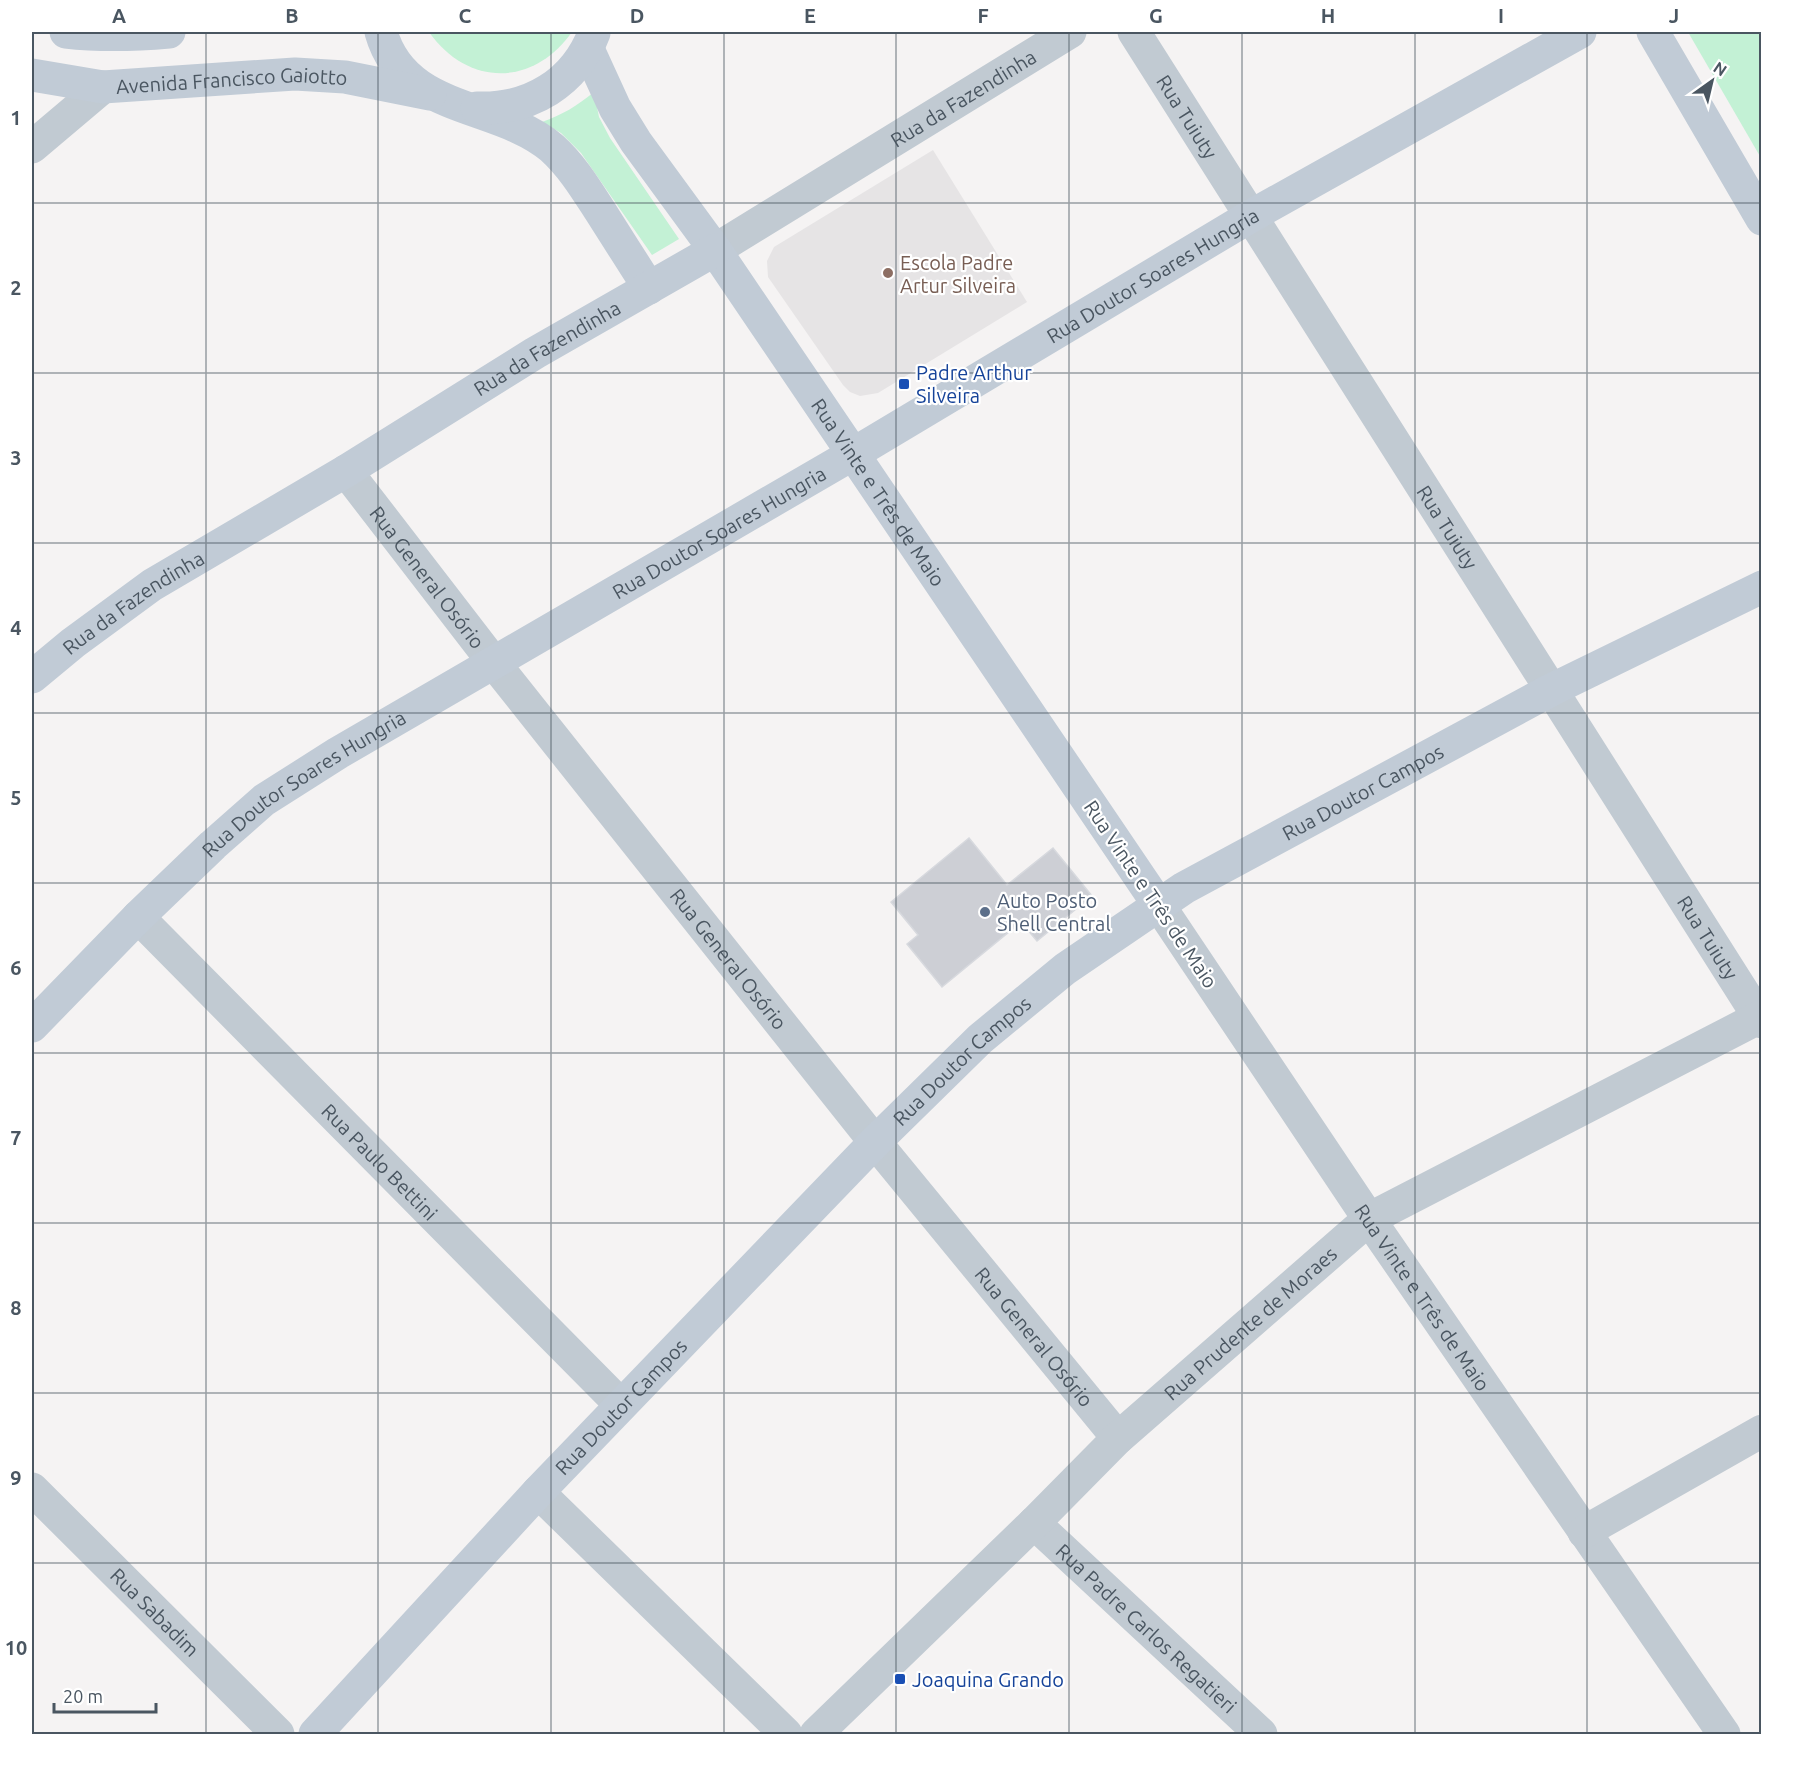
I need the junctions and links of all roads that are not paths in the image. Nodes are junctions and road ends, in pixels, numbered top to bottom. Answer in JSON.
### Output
{"nodes":[{"id":1,"x":66,"y":32,"type":"edge"},
{"id":2,"x":169,"y":32,"type":"edge"},
{"id":3,"x":381,"y":32,"type":"edge"},
{"id":4,"x":1070,"y":32,"type":"edge"},
{"id":5,"x":1134,"y":32,"type":"edge"},
{"id":6,"x":1580,"y":32,"type":"edge"},
{"id":7,"x":1653,"y":32,"type":"edge"},
{"id":8,"x":591,"y":40,"type":"edge"},
{"id":9,"x":32,"y":75,"type":"edge"},
{"id":10,"x":103,"y":87,"type":"junction"},
{"id":11,"x":430,"y":94,"type":"junction"},
{"id":12,"x":470,"y":108,"type":"junction"},
{"id":13,"x":32,"y":147,"type":"edge"},
{"id":14,"x":1251,"y":216,"type":"junction"},
{"id":15,"x":1761,"y":219,"type":"edge"},
{"id":16,"x":715,"y":250,"type":"junction"},
{"id":17,"x":649,"y":288,"type":"junction"},
{"id":18,"x":853,"y":454,"type":"junction"},
{"id":19,"x":346,"y":471,"type":"junction"},
{"id":20,"x":1761,"y":587,"type":"edge"},
{"id":21,"x":494,"y":663,"type":"junction"},
{"id":22,"x":32,"y":677,"type":"edge"},
{"id":23,"x":1551,"y":690,"type":"junction"},
{"id":24,"x":1158,"y":904,"type":"junction"},
{"id":25,"x":138,"y":917,"type":"junction"},
{"id":26,"x":1760,"y":1019,"type":"edge"},
{"id":27,"x":32,"y":1026,"type":"edge"},
{"id":28,"x":875,"y":1142,"type":"junction"},
{"id":29,"x":1369,"y":1219,"type":"junction"},
{"id":30,"x":621,"y":1405,"type":"junction"},
{"id":31,"x":1761,"y":1431,"type":"edge"},
{"id":32,"x":1118,"y":1438,"type":"junction"},
{"id":33,"x":32,"y":1488,"type":"edge"},
{"id":34,"x":538,"y":1492,"type":"junction"},
{"id":35,"x":1034,"y":1523,"type":"junction"},
{"id":36,"x":1584,"y":1532,"type":"junction"},
{"id":37,"x":278,"y":1734,"type":"edge"},
{"id":38,"x":315,"y":1734,"type":"edge"},
{"id":39,"x":786,"y":1734,"type":"edge"},
{"id":40,"x":816,"y":1734,"type":"edge"},
{"id":41,"x":1261,"y":1734,"type":"edge"},
{"id":42,"x":1724,"y":1734,"type":"edge"}],
"edges":[{"from":1,"to":2,"type":"main road"},
{"from":3,"to":11,"type":"main road"},
{"from":4,"to":16,"type":"street","name":"Rua da Fazendinha"},
{"from":5,"to":14,"type":"street","name":"Rua Tuiuty"},
{"from":6,"to":14,"type":"main road","name":"Rua Doutor Soares Hungria"},
{"from":7,"to":15,"type":"main road"},
{"from":8,"to":12,"type":"main road"},
{"from":8,"to":16,"type":"main road","name":"Rua Vinte e Três de Maio"},
{"from":9,"to":10,"type":"main road","name":"Avenida Francisco Gaiotto"},
{"from":10,"to":11,"type":"main road","name":"Avenida Francisco Gaiotto"},
{"from":10,"to":13,"type":"street"},
{"from":11,"to":12,"type":"main road"},
{"from":12,"to":17,"type":"main road"},
{"from":14,"to":18,"type":"main road","name":"Rua Doutor Soares Hungria"},
{"from":14,"to":23,"type":"street","name":"Rua Tuiuty"},
{"from":16,"to":17,"type":"main road","name":"Rua da Fazendinha"},
{"from":16,"to":18,"type":"main road","name":"Rua Vinte e Três de Maio"},
{"from":17,"to":19,"type":"main road","name":"Rua da Fazendinha"},
{"from":18,"to":21,"type":"main road","name":"Rua Doutor Soares Hungria"},
{"from":18,"to":24,"type":"main road","name":"Rua Vinte e Três de Maio"},
{"from":19,"to":21,"type":"street","name":"Rua General Osório"},
{"from":19,"to":22,"type":"main road","name":"Rua da Fazendinha"},
{"from":20,"to":23,"type":"main road","name":"Rua Doutor Campos"},
{"from":21,"to":25,"type":"main road","name":"Rua Doutor Soares Hungria"},
{"from":21,"to":28,"type":"street","name":"Rua General Osório"},
{"from":23,"to":24,"type":"main road","name":"Rua Doutor Campos"},
{"from":23,"to":26,"type":"street","name":"Rua Tuiuty"},
{"from":24,"to":28,"type":"main road","name":"Rua Doutor Campos"},
{"from":24,"to":29,"type":"street","name":"Rua Vinte e Três de Maio"},
{"from":25,"to":27,"type":"main road","name":"Rua Doutor Soares Hungria"},
{"from":25,"to":30,"type":"street","name":"Rua Paulo Bettini"},
{"from":26,"to":29,"type":"street","name":"Rua Prudente de Moraes"},
{"from":28,"to":30,"type":"main road","name":"Rua Doutor Campos"},
{"from":28,"to":32,"type":"street","name":"Rua General Osório"},
{"from":29,"to":32,"type":"street","name":"Rua Prudente de Moraes"},
{"from":29,"to":36,"type":"street","name":"Rua Vinte e Três de Maio"},
{"from":30,"to":34,"type":"main road","name":"Rua Doutor Campos"},
{"from":31,"to":36,"type":"street"},
{"from":32,"to":35,"type":"street","name":"Rua Prudente de Moraes"},
{"from":33,"to":37,"type":"street","name":"Rua Sabadim"},
{"from":34,"to":38,"type":"main road","name":"Rua Doutor Campos"},
{"from":34,"to":39,"type":"street"},
{"from":35,"to":40,"type":"street","name":"Rua Prudente de Moraes"},
{"from":35,"to":41,"type":"street","name":"Rua Padre Carlos Regatieri"},
{"from":36,"to":42,"type":"street","name":"Rua Vinte e Três de Maio"}]}
